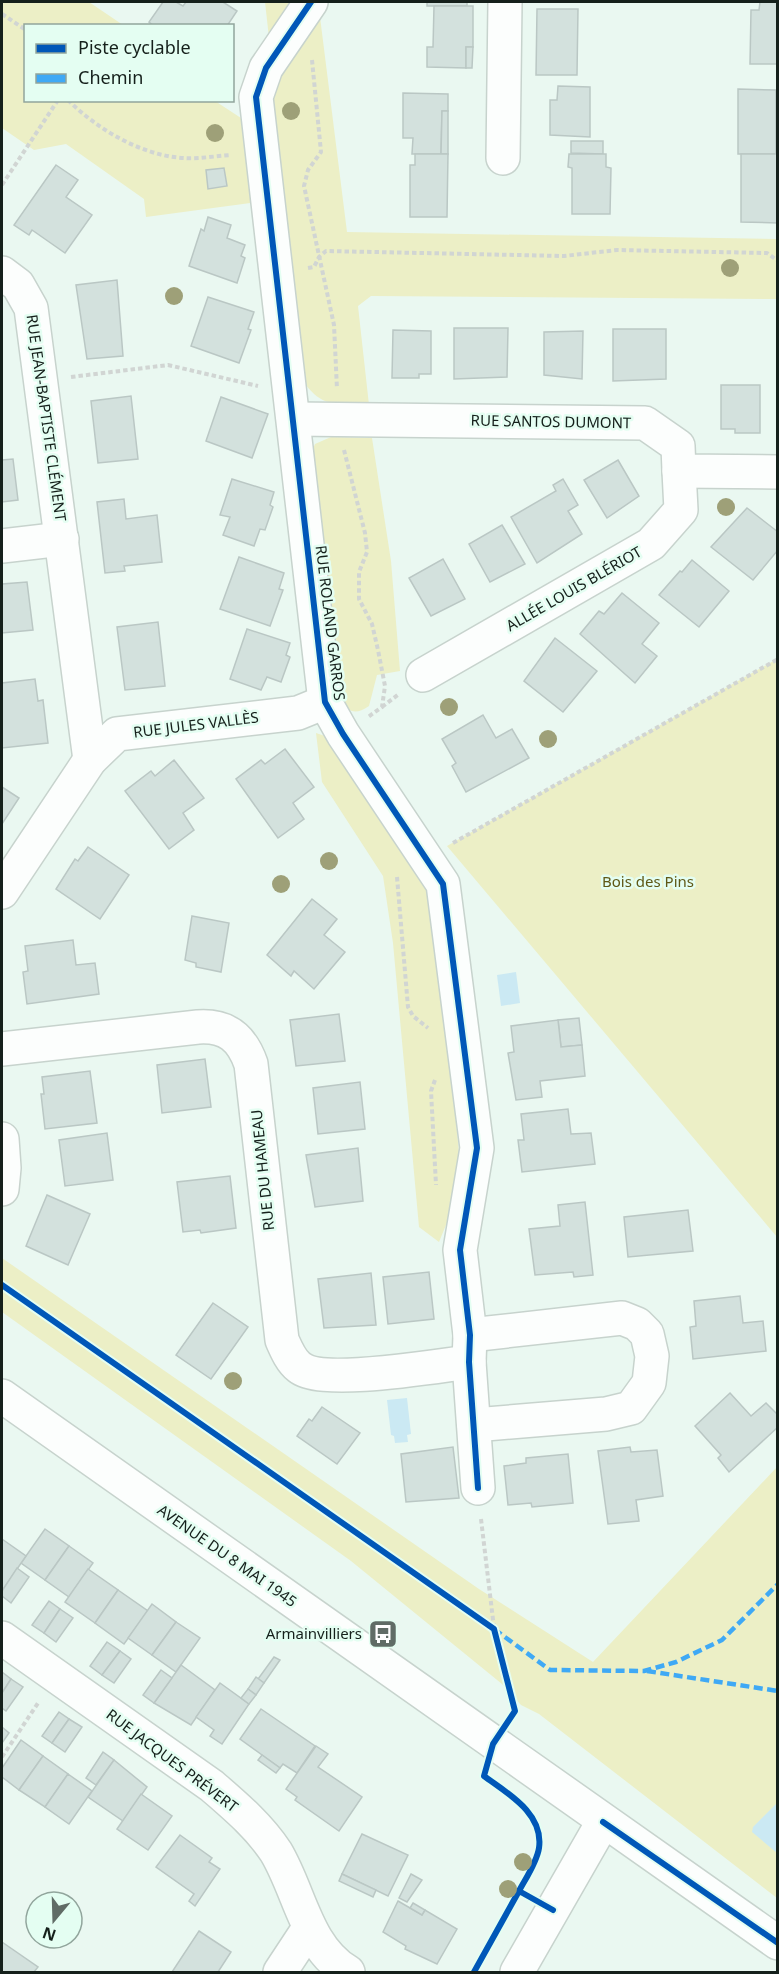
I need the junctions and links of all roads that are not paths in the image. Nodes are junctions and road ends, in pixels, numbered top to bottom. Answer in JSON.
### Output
{"nodes":[{"id":1,"x":505,"y":2,"type":"edge"},
{"id":2,"x":309,"y":5,"type":"edge"},
{"id":3,"x":503,"y":158,"type":"dead end"},
{"id":4,"x":2,"y":273,"type":"edge"},
{"id":5,"x":292,"y":406,"type":"junction"},
{"id":6,"x":679,"y":471,"type":"junction"},
{"id":7,"x":777,"y":472,"type":"edge"},
{"id":8,"x":62,"y":539,"type":"junction"},
{"id":9,"x":2,"y":546,"type":"edge"},
{"id":10,"x":423,"y":675,"type":"dead end"},
{"id":11,"x":325,"y":702,"type":"junction"},
{"id":12,"x":90,"y":760,"type":"junction"},
{"id":13,"x":2,"y":892,"type":"edge"},
{"id":14,"x":2,"y":1049,"type":"edge"},
{"id":15,"x":2,"y":1139,"type":"edge"},
{"id":16,"x":2,"y":1189,"type":"edge"},
{"id":17,"x":470,"y":1348,"type":"junction"},
{"id":18,"x":2,"y":1396,"type":"edge"},
{"id":19,"x":474,"y":1425,"type":"junction"},
{"id":20,"x":478,"y":1488,"type":"road end"},
{"id":21,"x":2,"y":1638,"type":"edge"},
{"id":22,"x":603,"y":1822,"type":"junction"},
{"id":23,"x":309,"y":1928,"type":"junction"},
{"id":24,"x":777,"y":1943,"type":"edge"},
{"id":25,"x":280,"y":1972,"type":"edge"},
{"id":26,"x":348,"y":1972,"type":"edge"},
{"id":27,"x":517,"y":1972,"type":"edge"}],
"edges":[{"from":1,"to":3,"type":"street"},
{"from":2,"to":5,"type":"street","name":"RUE ROLAND GARROS"},
{"from":4,"to":8,"type":"street","name":"RUE JEAN-BAPTISTE CLÉMENT"},
{"from":5,"to":6,"type":"street","name":"RUE SANTOS DUMONT"},
{"from":5,"to":11,"type":"street","name":"RUE ROLAND GARROS"},
{"from":6,"to":7,"type":"street"},
{"from":6,"to":10,"type":"street","name":"ALLÉE LOUIS BLÉRIOT"},
{"from":8,"to":9,"type":"street","name":"RUE JEAN-BAPTISTE CLÉMENT"},
{"from":8,"to":12,"type":"street","name":"RUE JEAN-BAPTISTE CLÉMENT"},
{"from":11,"to":12,"type":"street","name":"RUE JULES VALLÈS"},
{"from":11,"to":17,"type":"street","name":"RUE ROLAND GARROS"},
{"from":12,"to":13,"type":"street","name":"RUE JULES VALLÈS"},
{"from":14,"to":17,"type":"street","name":"RUE DU HAMEAU"},
{"from":15,"to":16,"type":"street"},
{"from":17,"to":19,"type":"street","name":"RUE ROLAND GARROS"},
{"from":17,"to":19,"type":"street","name":"RUE DU HAMEAU"},
{"from":18,"to":22,"type":"street","name":"AVENUE DU 8 MAI 1945"},
{"from":19,"to":20,"type":"street","name":"RUE ROLAND GARROS"},
{"from":21,"to":23,"type":"street","name":"RUE JACQUES PRÉVERT"},
{"from":22,"to":24,"type":"street","name":"AVENUE DU 8 MAI 1945"},
{"from":22,"to":27,"type":"street"},
{"from":23,"to":25,"type":"street"},
{"from":23,"to":26,"type":"street","name":"RUE JACQUES PRÉVERT"}]}
